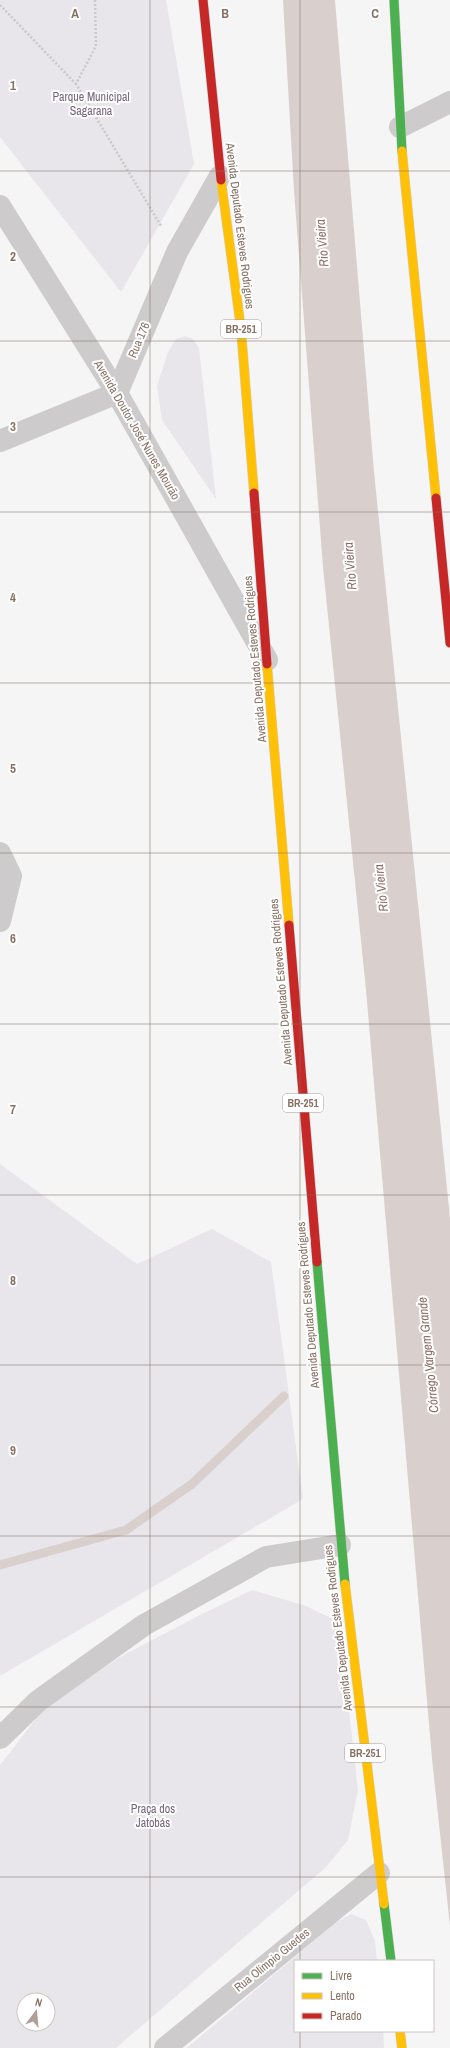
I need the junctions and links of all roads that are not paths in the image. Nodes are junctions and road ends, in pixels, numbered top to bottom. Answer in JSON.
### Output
{"nodes":[{"id":1,"x":203,"y":0,"type":"edge"},
{"id":2,"x":394,"y":0,"type":"edge"},
{"id":3,"x":450,"y":102,"type":"edge"},
{"id":4,"x":400,"y":127,"type":"junction"},
{"id":5,"x":220,"y":176,"type":"junction"},
{"id":6,"x":0,"y":206,"type":"edge"},
{"id":7,"x":117,"y":393,"type":"junction"},
{"id":8,"x":0,"y":441,"type":"edge"},
{"id":9,"x":448,"y":599,"type":"edge"},
{"id":10,"x":450,"y":643,"type":"edge"},
{"id":11,"x":267,"y":660,"type":"junction"},
{"id":12,"x":0,"y":853,"type":"edge"},
{"id":13,"x":0,"y":921,"type":"edge"},
{"id":14,"x":340,"y":1545,"type":"junction"},
{"id":15,"x":0,"y":1738,"type":"edge"},
{"id":16,"x":379,"y":1873,"type":"junction"},
{"id":17,"x":391,"y":1960,"type":"edge"},
{"id":18,"x":400,"y":2032,"type":"edge"},
{"id":19,"x":165,"y":2048,"type":"edge"},
{"id":20,"x":402,"y":2048,"type":"edge"}],
"edges":[{"from":1,"to":5,"type":"main road","name":"Avenida Deputado Esteves Rodrigues","number":"BR-251"},
{"from":2,"to":4,"type":"main road"},
{"from":3,"to":4,"type":"street"},
{"from":4,"to":9,"type":"main road"},
{"from":5,"to":7,"type":"street","name":"Rua 176"},
{"from":5,"to":11,"type":"main road","name":"Avenida Deputado Esteves Rodrigues","number":"BR-251"},
{"from":6,"to":7,"type":"street","name":"Avenida Doutor José Nunes Mourão"},
{"from":7,"to":8,"type":"street"},
{"from":7,"to":11,"type":"street","name":"Avenida Doutor José Nunes Mourão"},
{"from":9,"to":10,"type":"main road"},
{"from":11,"to":14,"type":"main road","name":"Avenida Deputado Esteves Rodrigues","number":"BR-251"},
{"from":12,"to":13,"type":"street"},
{"from":14,"to":15,"type":"street"},
{"from":14,"to":16,"type":"main road","name":"Avenida Deputado Esteves Rodrigues","number":"BR-251"},
{"from":16,"to":17,"type":"main road","name":"Avenida Deputado Esteves Rodrigues","number":"BR-251"},
{"from":16,"to":19,"type":"street","name":"Rua Olímpio Guedes"},
{"from":18,"to":20,"type":"main road"}]}
